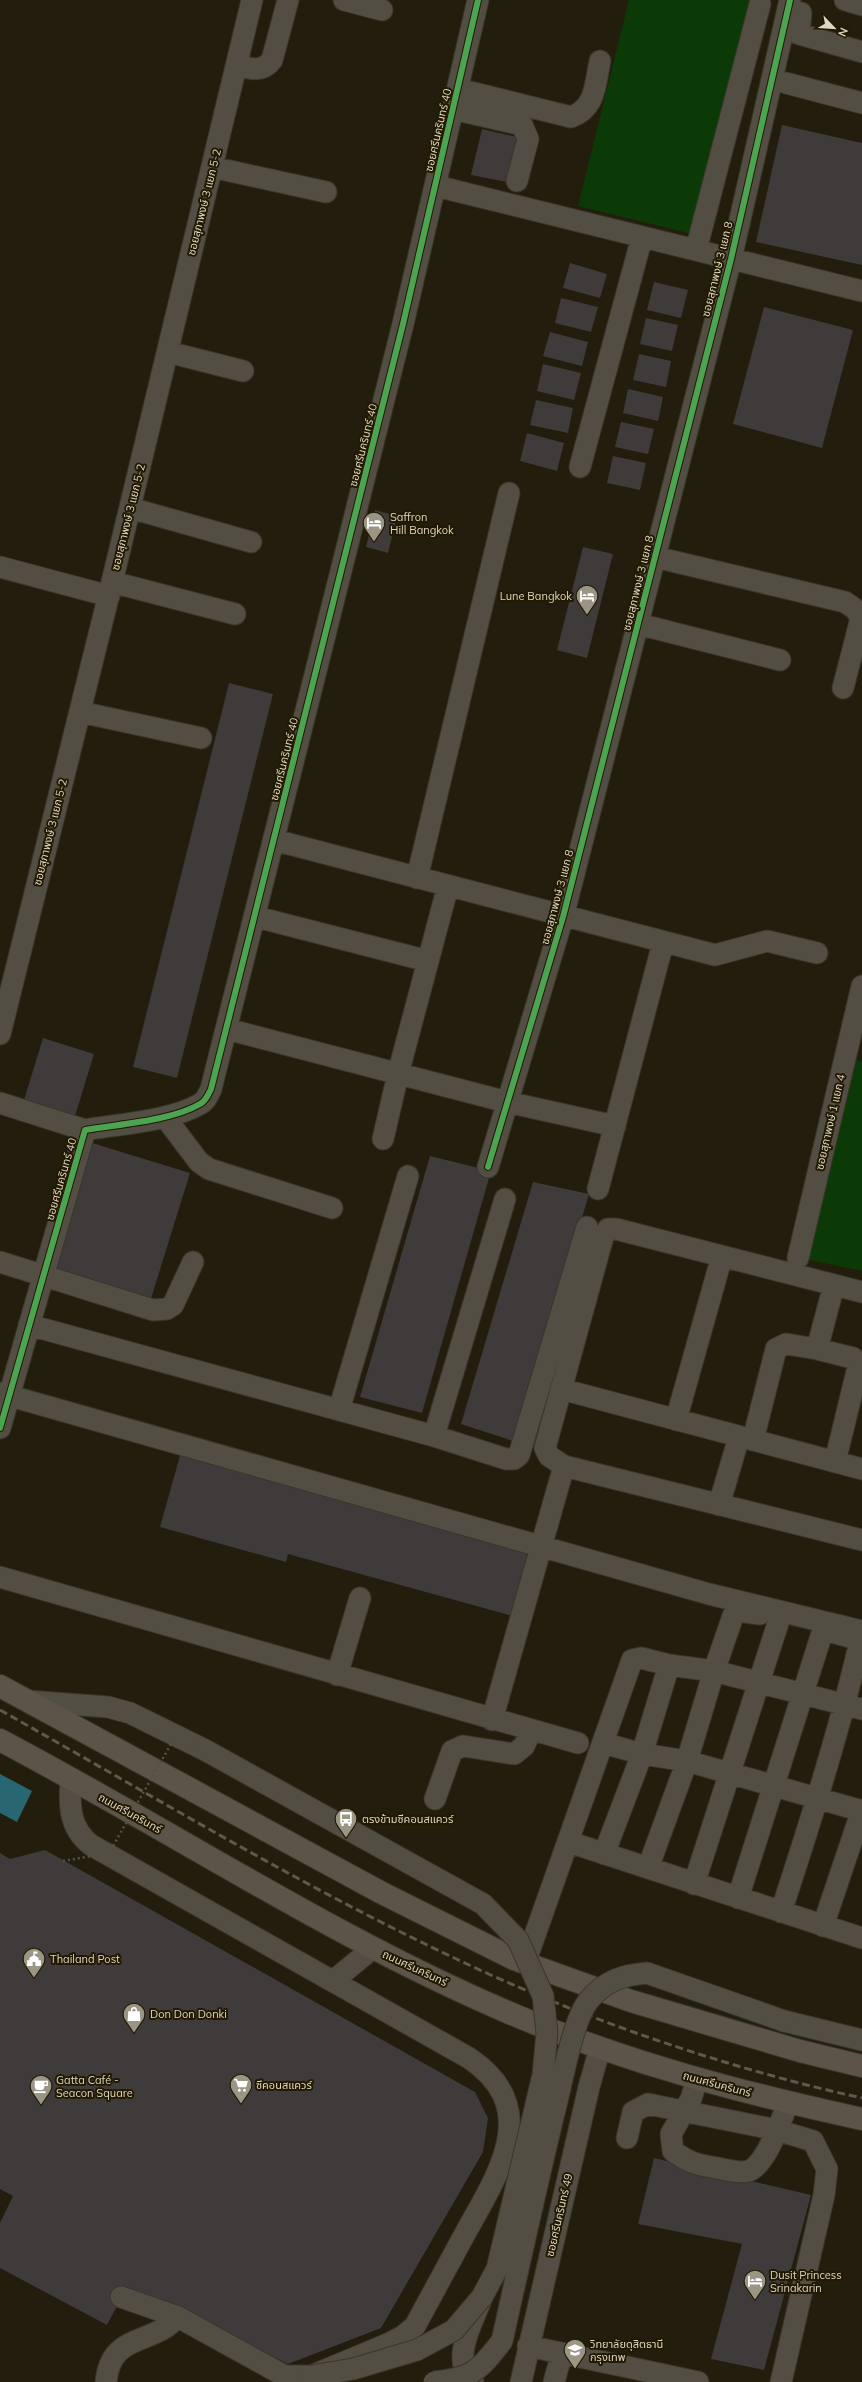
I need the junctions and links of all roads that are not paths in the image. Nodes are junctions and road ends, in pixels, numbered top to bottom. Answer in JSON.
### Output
{"nodes":[{"id":1,"x":252,"y":0,"type":"edge"},
{"id":2,"x":288,"y":0,"type":"edge"},
{"id":3,"x":344,"y":0,"type":"edge"},
{"id":4,"x":478,"y":0,"type":"edge"},
{"id":5,"x":845,"y":0,"type":"edge"},
{"id":6,"x":760,"y":4,"type":"dead end"},
{"id":7,"x":862,"y":4,"type":"edge"},
{"id":8,"x":797,"y":6,"type":"edge"},
{"id":9,"x":382,"y":10,"type":"dead end"},
{"id":10,"x":862,"y":52,"type":"edge"},
{"id":11,"x":600,"y":61,"type":"dead end"},
{"id":12,"x":237,"y":65,"type":"junction"},
{"id":13,"x":786,"y":83,"type":"dead end"},
{"id":14,"x":455,"y":99,"type":"junction"},
{"id":15,"x":862,"y":103,"type":"edge"},
{"id":16,"x":212,"y":167,"type":"junction"},
{"id":17,"x":517,"y":180,"type":"dead end"},
{"id":18,"x":436,"y":186,"type":"junction"},
{"id":19,"x":326,"y":192,"type":"dead end"},
{"id":20,"x":642,"y":237,"type":"junction"},
{"id":21,"x":696,"y":250,"type":"junction"},
{"id":22,"x":731,"y":259,"type":"junction"},
{"id":23,"x":862,"y":291,"type":"edge"},
{"id":24,"x":168,"y":352,"type":"junction"},
{"id":25,"x":243,"y":371,"type":"dead end"},
{"id":26,"x":580,"y":467,"type":"dead end"},
{"id":27,"x":509,"y":493,"type":"dead end"},
{"id":28,"x":130,"y":508,"type":"junction"},
{"id":29,"x":251,"y":542,"type":"dead end"},
{"id":30,"x":655,"y":557,"type":"junction"},
{"id":31,"x":0,"y":566,"type":"edge"},
{"id":32,"x":111,"y":589,"type":"junction"},
{"id":33,"x":235,"y":614,"type":"dead end"},
{"id":34,"x":638,"y":624,"type":"junction"},
{"id":35,"x":780,"y":660,"type":"dead end"},
{"id":36,"x":843,"y":688,"type":"dead end"},
{"id":37,"x":80,"y":712,"type":"junction"},
{"id":38,"x":201,"y":738,"type":"dead end"},
{"id":39,"x":274,"y":840,"type":"junction"},
{"id":40,"x":416,"y":878,"type":"junction"},
{"id":41,"x":448,"y":886,"type":"junction"},
{"id":42,"x":256,"y":917,"type":"junction"},
{"id":43,"x":563,"y":917,"type":"junction"},
{"id":44,"x":664,"y":943,"type":"junction"},
{"id":45,"x":817,"y":953,"type":"dead end"},
{"id":46,"x":428,"y":961,"type":"junction"},
{"id":47,"x":6,"y":981,"type":"edge"},
{"id":48,"x":862,"y":986,"type":"edge"},
{"id":49,"x":227,"y":1029,"type":"junction"},
{"id":50,"x":0,"y":1034,"type":"edge"},
{"id":51,"x":398,"y":1074,"type":"junction"},
{"id":52,"x":508,"y":1102,"type":"junction"},
{"id":53,"x":0,"y":1103,"type":"edge"},
{"id":54,"x":165,"y":1117,"type":"junction"},
{"id":55,"x":615,"y":1126,"type":"junction"},
{"id":56,"x":85,"y":1130,"type":"junction"},
{"id":57,"x":383,"y":1139,"type":"dead end"},
{"id":58,"x":488,"y":1167,"type":"dead end"},
{"id":59,"x":408,"y":1176,"type":"dead end"},
{"id":60,"x":598,"y":1189,"type":"dead end"},
{"id":61,"x":505,"y":1199,"type":"dead end"},
{"id":62,"x":332,"y":1208,"type":"dead end"},
{"id":63,"x":587,"y":1227,"type":"dead end"},
{"id":64,"x":722,"y":1256,"type":"junction"},
{"id":65,"x":798,"y":1258,"type":"dead end"},
{"id":66,"x":0,"y":1262,"type":"edge"},
{"id":67,"x":193,"y":1262,"type":"dead end"},
{"id":68,"x":44,"y":1276,"type":"junction"},
{"id":69,"x":834,"y":1284,"type":"junction"},
{"id":70,"x":862,"y":1292,"type":"edge"},
{"id":71,"x":30,"y":1325,"type":"junction"},
{"id":72,"x":817,"y":1349,"type":"junction"},
{"id":73,"x":561,"y":1389,"type":"junction"},
{"id":74,"x":5,"y":1394,"type":"edge"},
{"id":75,"x":339,"y":1410,"type":"junction"},
{"id":76,"x":676,"y":1420,"type":"junction"},
{"id":77,"x":0,"y":1428,"type":"edge"},
{"id":78,"x":434,"y":1436,"type":"junction"},
{"id":79,"x":746,"y":1438,"type":"junction"},
{"id":80,"x":835,"y":1462,"type":"junction"},
{"id":81,"x":564,"y":1466,"type":"junction"},
{"id":82,"x":862,"y":1469,"type":"edge"},
{"id":83,"x":719,"y":1504,"type":"junction"},
{"id":84,"x":862,"y":1540,"type":"edge"},
{"id":85,"x":540,"y":1546,"type":"junction"},
{"id":86,"x":0,"y":1577,"type":"edge"},
{"id":87,"x":360,"y":1598,"type":"dead end"},
{"id":88,"x":780,"y":1620,"type":"junction"},
{"id":89,"x":823,"y":1630,"type":"junction"},
{"id":90,"x":862,"y":1631,"type":"edge"},
{"id":91,"x":669,"y":1665,"type":"junction"},
{"id":92,"x":714,"y":1671,"type":"junction"},
{"id":93,"x":336,"y":1675,"type":"junction"},
{"id":94,"x":760,"y":1683,"type":"junction"},
{"id":95,"x":0,"y":1686,"type":"edge"},
{"id":96,"x":804,"y":1694,"type":"junction"},
{"id":97,"x":28,"y":1701,"type":"junction"},
{"id":98,"x":854,"y":1707,"type":"edge"},
{"id":99,"x":492,"y":1720,"type":"junction"},
{"id":100,"x":531,"y":1731,"type":"junction"},
{"id":101,"x":0,"y":1740,"type":"edge"},
{"id":102,"x":578,"y":1743,"type":"dead end"},
{"id":103,"x":603,"y":1743,"type":"junction"},
{"id":104,"x":642,"y":1754,"type":"junction"},
{"id":105,"x":687,"y":1761,"type":"junction"},
{"id":106,"x":728,"y":1772,"type":"junction"},
{"id":107,"x":71,"y":1780,"type":"junction"},
{"id":108,"x":775,"y":1786,"type":"junction"},
{"id":109,"x":818,"y":1798,"type":"junction"},
{"id":110,"x":435,"y":1799,"type":"dead end"},
{"id":111,"x":862,"y":1811,"type":"edge"},
{"id":112,"x":569,"y":1842,"type":"junction"},
{"id":113,"x":604,"y":1854,"type":"junction"},
{"id":114,"x":648,"y":1868,"type":"junction"},
{"id":115,"x":694,"y":1884,"type":"junction"},
{"id":116,"x":738,"y":1898,"type":"junction"},
{"id":117,"x":782,"y":1912,"type":"junction"},
{"id":118,"x":823,"y":1926,"type":"junction"},
{"id":119,"x":862,"y":1938,"type":"edge"},
{"id":120,"x":373,"y":1948,"type":"junction"},
{"id":121,"x":525,"y":1963,"type":"junction"},
{"id":122,"x":332,"y":1981,"type":"junction"},
{"id":123,"x":862,"y":2040,"type":"edge"},
{"id":124,"x":600,"y":2048,"type":"junction"},
{"id":125,"x":862,"y":2066,"type":"edge"},
{"id":126,"x":698,"y":2079,"type":"junction"},
{"id":127,"x":788,"y":2103,"type":"junction"},
{"id":128,"x":684,"y":2110,"type":"junction"},
{"id":129,"x":862,"y":2119,"type":"edge"},
{"id":130,"x":778,"y":2130,"type":"junction"},
{"id":131,"x":627,"y":2138,"type":"dead end"},
{"id":132,"x":482,"y":2297,"type":"junction"},
{"id":133,"x":121,"y":2298,"type":"dead end"},
{"id":134,"x":178,"y":2317,"type":"junction"},
{"id":135,"x":528,"y":2346,"type":"junction"},
{"id":136,"x":562,"y":2353,"type":"junction"},
{"id":137,"x":311,"y":2376,"type":"junction"},
{"id":138,"x":518,"y":2379,"type":"edge"},
{"id":139,"x":693,"y":2381,"type":"edge"},
{"id":140,"x":106,"y":2382,"type":"edge"},
{"id":141,"x":434,"y":2382,"type":"edge"},
{"id":142,"x":473,"y":2382,"type":"edge"},
{"id":143,"x":554,"y":2382,"type":"edge"},
{"id":144,"x":781,"y":2382,"type":"edge"}],
"edges":[{"from":1,"to":12,"type":"street","name":"ซอยสุภาพงษ์ 3 แยก 5-2"},
{"from":2,"to":12,"type":"street"},
{"from":3,"to":9,"type":"street"},
{"from":4,"to":14,"type":"street","name":"ซอยศรีนครินทร์ 40"},
{"from":5,"to":7,"type":"street"},
{"from":6,"to":21,"type":"street"},
{"from":8,"to":10,"type":"street"},
{"from":8,"to":22,"type":"street","name":"ซอยสุภาพงษ์ 3 แยก 8"},
{"from":11,"to":14,"type":"street"},
{"from":12,"to":16,"type":"street","name":"ซอยสุภาพงษ์ 3 แยก 5-2"},
{"from":13,"to":15,"type":"street"},
{"from":14,"to":17,"type":"street"},
{"from":14,"to":18,"type":"street","name":"ซอยศรีนครินทร์ 40"},
{"from":16,"to":19,"type":"street"},
{"from":16,"to":24,"type":"street","name":"ซอยสุภาพงษ์ 3 แยก 5-2"},
{"from":18,"to":20,"type":"street"},
{"from":18,"to":39,"type":"street","name":"ซอยศรีนครินทร์ 40"},
{"from":20,"to":21,"type":"street"},
{"from":20,"to":26,"type":"street"},
{"from":21,"to":22,"type":"street"},
{"from":22,"to":23,"type":"street"},
{"from":22,"to":30,"type":"street","name":"ซอยสุภาพงษ์ 3 แยก 8"},
{"from":24,"to":25,"type":"street"},
{"from":24,"to":28,"type":"street","name":"ซอยสุภาพงษ์ 3 แยก 5-2"},
{"from":27,"to":40,"type":"street"},
{"from":28,"to":29,"type":"street"},
{"from":28,"to":32,"type":"street","name":"ซอยสุภาพงษ์ 3 แยก 5-2"},
{"from":30,"to":34,"type":"street","name":"ซอยสุภาพงษ์ 3 แยก 8"},
{"from":30,"to":36,"type":"street"},
{"from":31,"to":32,"type":"street"},
{"from":32,"to":33,"type":"street"},
{"from":32,"to":37,"type":"street","name":"ซอยสุภาพงษ์ 3 แยก 5-2"},
{"from":34,"to":35,"type":"street"},
{"from":34,"to":43,"type":"street","name":"ซอยสุภาพงษ์ 3 แยก 8"},
{"from":37,"to":38,"type":"street"},
{"from":37,"to":47,"type":"street","name":"ซอยสุภาพงษ์ 3 แยก 5-2"},
{"from":39,"to":40,"type":"street"},
{"from":39,"to":42,"type":"street","name":"ซอยศรีนครินทร์ 40"},
{"from":40,"to":41,"type":"street"},
{"from":41,"to":43,"type":"street"},
{"from":41,"to":46,"type":"street"},
{"from":42,"to":46,"type":"street"},
{"from":42,"to":49,"type":"street","name":"ซอยศรีนครินทร์ 40"},
{"from":43,"to":44,"type":"street"},
{"from":43,"to":52,"type":"street","name":"ซอยสุภาพงษ์ 3 แยก 8"},
{"from":44,"to":45,"type":"street"},
{"from":44,"to":55,"type":"street"},
{"from":46,"to":51,"type":"street"},
{"from":47,"to":50,"type":"street","name":"ซอยสุภาพงษ์ 3 แยก 5-2"},
{"from":48,"to":65,"type":"street","name":"ซอยสุภาพงษ์ 1 แยก 4"},
{"from":49,"to":51,"type":"street"},
{"from":49,"to":54,"type":"street","name":"ซอยศรีนครินทร์ 40"},
{"from":51,"to":52,"type":"street"},
{"from":51,"to":57,"type":"street"},
{"from":52,"to":55,"type":"street"},
{"from":52,"to":58,"type":"street","name":"ซอยสุภาพงษ์ 3 แยก 8"},
{"from":53,"to":56,"type":"street"},
{"from":54,"to":56,"type":"street","name":"ซอยศรีนครินทร์ 40"},
{"from":54,"to":62,"type":"street"},
{"from":55,"to":60,"type":"street"},
{"from":56,"to":68,"type":"street","name":"ซอยศรีนครินทร์ 40"},
{"from":59,"to":75,"type":"street"},
{"from":61,"to":78,"type":"street"},
{"from":63,"to":78,"type":"street"},
{"from":64,"to":69,"type":"street"},
{"from":64,"to":73,"type":"street"},
{"from":64,"to":76,"type":"street"},
{"from":66,"to":68,"type":"street"},
{"from":67,"to":68,"type":"street"},
{"from":68,"to":71,"type":"street","name":"ซอยศรีนครินทร์ 40"},
{"from":69,"to":70,"type":"street"},
{"from":69,"to":72,"type":"street"},
{"from":71,"to":74,"type":"street","name":"ซอยศรีนครินทร์ 40"},
{"from":71,"to":75,"type":"street"},
{"from":72,"to":79,"type":"street"},
{"from":72,"to":80,"type":"street"},
{"from":73,"to":76,"type":"street"},
{"from":73,"to":81,"type":"street"},
{"from":74,"to":77,"type":"street","name":"ซอยศรีนครินทร์ 40"},
{"from":74,"to":85,"type":"street"},
{"from":75,"to":78,"type":"street"},
{"from":76,"to":79,"type":"street"},
{"from":79,"to":80,"type":"street"},
{"from":79,"to":83,"type":"street"},
{"from":80,"to":82,"type":"street"},
{"from":81,"to":83,"type":"street"},
{"from":81,"to":85,"type":"street"},
{"from":83,"to":84,"type":"street"},
{"from":85,"to":90,"type":"street"},
{"from":85,"to":99,"type":"street"},
{"from":86,"to":93,"type":"street"},
{"from":87,"to":93,"type":"street"},
{"from":88,"to":89,"type":"street"},
{"from":88,"to":92,"type":"street"},
{"from":88,"to":94,"type":"street"},
{"from":89,"to":96,"type":"street"},
{"from":89,"to":98,"type":"street"},
{"from":91,"to":92,"type":"street"},
{"from":91,"to":103,"type":"street"},
{"from":91,"to":104,"type":"street"},
{"from":92,"to":94,"type":"street"},
{"from":92,"to":105,"type":"street"},
{"from":93,"to":99,"type":"street"},
{"from":94,"to":96,"type":"street"},
{"from":94,"to":106,"type":"street"},
{"from":95,"to":97,"type":"main road"},
{"from":96,"to":98,"type":"street"},
{"from":96,"to":108,"type":"street"},
{"from":97,"to":121,"type":"main road"},
{"from":97,"to":132,"type":"street","bridge":true},
{"from":98,"to":109,"type":"street"},
{"from":99,"to":100,"type":"street"},
{"from":100,"to":102,"type":"street"},
{"from":100,"to":110,"type":"street"},
{"from":101,"to":107,"type":"main road","name":"ถนนศรีนครินทร์"},
{"from":103,"to":104,"type":"street"},
{"from":103,"to":112,"type":"street"},
{"from":104,"to":105,"type":"street"},
{"from":104,"to":113,"type":"street"},
{"from":105,"to":106,"type":"street"},
{"from":105,"to":114,"type":"street"},
{"from":106,"to":108,"type":"street"},
{"from":106,"to":115,"type":"street"},
{"from":107,"to":120,"type":"main road","name":"ถนนศรีนครินทร์"},
{"from":107,"to":122,"type":"street"},
{"from":108,"to":109,"type":"street"},
{"from":108,"to":116,"type":"street"},
{"from":109,"to":111,"type":"street"},
{"from":109,"to":117,"type":"street"},
{"from":111,"to":118,"type":"street"},
{"from":112,"to":113,"type":"street"},
{"from":112,"to":121,"type":"street"},
{"from":113,"to":114,"type":"street"},
{"from":114,"to":115,"type":"street"},
{"from":115,"to":116,"type":"street"},
{"from":116,"to":117,"type":"street"},
{"from":117,"to":118,"type":"street"},
{"from":118,"to":119,"type":"street"},
{"from":120,"to":122,"type":"street"},
{"from":120,"to":124,"type":"main road","name":"ถนนศรีนครินทร์"},
{"from":121,"to":125,"type":"main road"},
{"from":122,"to":137,"type":"street"},
{"from":123,"to":141,"type":"street","bridge":true},
{"from":124,"to":126,"type":"main road","name":"ถนนศรีนครินทร์"},
{"from":124,"to":135,"type":"street","name":"ซอยศรีนครินทร์ 49"},
{"from":126,"to":127,"type":"main road","name":"ถนนศรีนครินทร์"},
{"from":126,"to":128,"type":"street"},
{"from":127,"to":129,"type":"main road","name":"ถนนศรีนครินทร์"},
{"from":127,"to":130,"type":"street"},
{"from":128,"to":130,"type":"street"},
{"from":128,"to":130,"type":"street"},
{"from":128,"to":131,"type":"street"},
{"from":130,"to":144,"type":"street"},
{"from":132,"to":137,"type":"street","bridge":true},
{"from":132,"to":142,"type":"street","bridge":true},
{"from":133,"to":134,"type":"street"},
{"from":134,"to":137,"type":"street"},
{"from":134,"to":140,"type":"street"},
{"from":135,"to":136,"type":"street"},
{"from":135,"to":138,"type":"street","name":"ซอยศรีนครินทร์ 49"},
{"from":136,"to":139,"type":"street"},
{"from":136,"to":143,"type":"street"}]}
